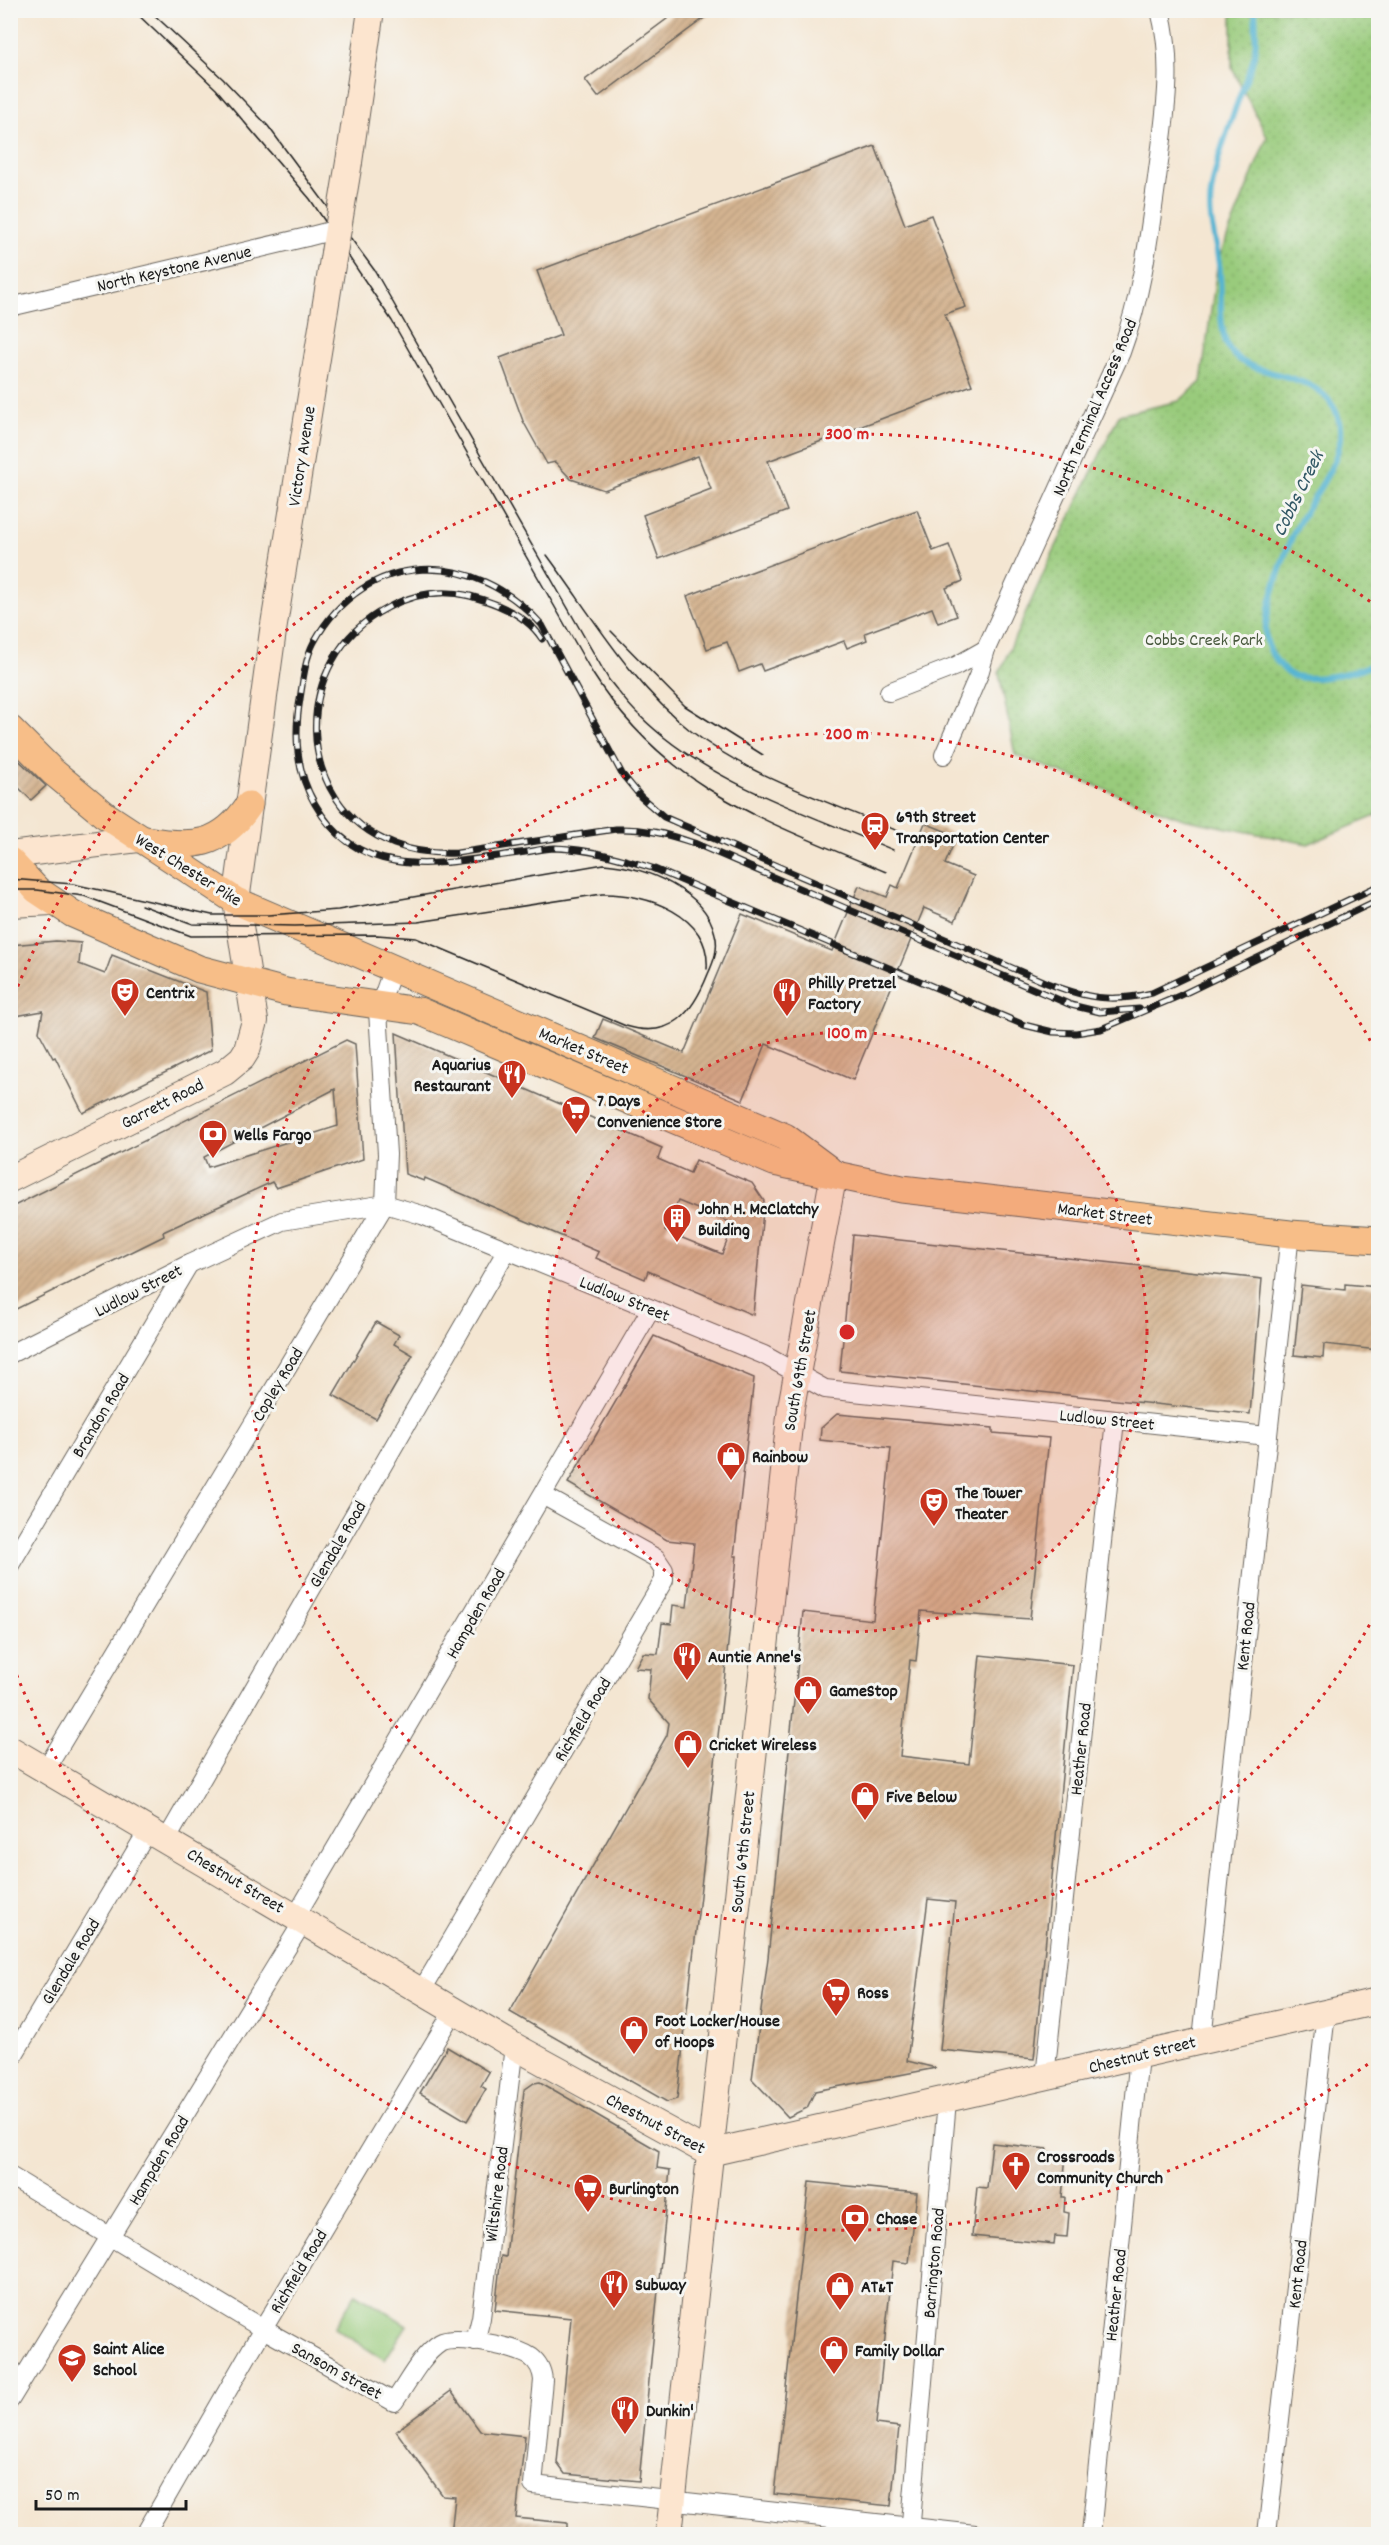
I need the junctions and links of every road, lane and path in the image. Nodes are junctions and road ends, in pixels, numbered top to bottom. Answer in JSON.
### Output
{"nodes":[{"id":1,"x":371,"y":10,"type":"edge"},
{"id":2,"x":1160,"y":10,"type":"edge"},
{"id":3,"x":336,"y":241,"type":"junction"},
{"id":4,"x":10,"y":307,"type":"edge"},
{"id":5,"x":986,"y":649,"type":"junction"},
{"id":6,"x":889,"y":692,"type":"dead end"},
{"id":7,"x":10,"y":729,"type":"edge"},
{"id":8,"x":944,"y":755,"type":"dead end"},
{"id":9,"x":249,"y":805,"type":"junction"},
{"id":10,"x":138,"y":839,"type":"junction"},
{"id":11,"x":10,"y":855,"type":"edge"},
{"id":12,"x":10,"y":861,"type":"edge"},
{"id":13,"x":236,"y":901,"type":"junction"},
{"id":14,"x":53,"y":902,"type":"junction"},
{"id":15,"x":10,"y":904,"type":"edge"},
{"id":16,"x":393,"y":968,"type":"junction"},
{"id":17,"x":251,"y":984,"type":"junction"},
{"id":18,"x":379,"y":1004,"type":"junction"},
{"id":19,"x":834,"y":1173,"type":"junction"},
{"id":20,"x":10,"y":1179,"type":"edge"},
{"id":21,"x":385,"y":1204,"type":"junction"},
{"id":22,"x":1290,"y":1234,"type":"junction"},
{"id":23,"x":1378,"y":1240,"type":"edge"},
{"id":24,"x":507,"y":1250,"type":"junction"},
{"id":25,"x":189,"y":1264,"type":"junction"},
{"id":26,"x":651,"y":1309,"type":"junction"},
{"id":27,"x":10,"y":1354,"type":"edge"},
{"id":28,"x":797,"y":1373,"type":"junction"},
{"id":29,"x":1115,"y":1420,"type":"junction"},
{"id":30,"x":1267,"y":1436,"type":"junction"},
{"id":31,"x":544,"y":1496,"type":"junction"},
{"id":32,"x":10,"y":1565,"type":"edge"},
{"id":33,"x":10,"y":1749,"type":"edge"},
{"id":34,"x":46,"y":1769,"type":"junction"},
{"id":35,"x":158,"y":1834,"type":"junction"},
{"id":36,"x":300,"y":1918,"type":"junction"},
{"id":37,"x":422,"y":1990,"type":"junction"},
{"id":38,"x":1378,"y":2001,"type":"edge"},
{"id":39,"x":453,"y":2010,"type":"junction"},
{"id":40,"x":1326,"y":2013,"type":"junction"},
{"id":41,"x":1202,"y":2039,"type":"junction"},
{"id":42,"x":514,"y":2046,"type":"junction"},
{"id":43,"x":1139,"y":2056,"type":"junction"},
{"id":44,"x":10,"y":2061,"type":"edge"},
{"id":45,"x":1045,"y":2078,"type":"junction"},
{"id":46,"x":947,"y":2100,"type":"junction"},
{"id":47,"x":709,"y":2153,"type":"junction"},
{"id":48,"x":10,"y":2176,"type":"edge"},
{"id":49,"x":111,"y":2236,"type":"junction"},
{"id":50,"x":263,"y":2329,"type":"junction"},
{"id":51,"x":475,"y":2342,"type":"junction"},
{"id":52,"x":10,"y":2400,"type":"edge"},
{"id":53,"x":672,"y":2502,"type":"junction"},
{"id":54,"x":910,"y":2531,"type":"edge"},
{"id":55,"x":145,"y":2535,"type":"edge"},
{"id":56,"x":669,"y":2535,"type":"edge"},
{"id":57,"x":975,"y":2535,"type":"edge"},
{"id":58,"x":1091,"y":2535,"type":"edge"},
{"id":59,"x":1267,"y":2535,"type":"edge"}],
"edges":[{"from":1,"to":3,"type":"street","name":"Victory Avenue","bridge":true},
{"from":2,"to":5,"type":"street","name":"North Terminal Access Road"},
{"from":3,"to":4,"type":"street","name":"North Keystone Avenue","bridge":true},
{"from":3,"to":9,"type":"street","name":"Victory Avenue"},
{"from":5,"to":6,"type":"street"},
{"from":5,"to":8,"type":"street","name":"North Terminal Access Road"},
{"from":7,"to":10,"type":"main road","name":"West Chester Pike"},
{"from":9,"to":10,"type":"main road"},
{"from":9,"to":13,"type":"street","name":"Victory Avenue"},
{"from":10,"to":11,"type":"street"},
{"from":10,"to":13,"type":"main road","name":"West Chester Pike"},
{"from":12,"to":14,"type":"main road"},
{"from":13,"to":16,"type":"main road","name":"West Chester Pike"},
{"from":13,"to":17,"type":"street","name":"Garrett Road"},
{"from":14,"to":15,"type":"street"},
{"from":14,"to":17,"type":"main road"},
{"from":16,"to":18,"type":"street","name":"Copley Road"},
{"from":16,"to":19,"type":"main road","name":"Market Street"},
{"from":17,"to":18,"type":"main road"},
{"from":17,"to":20,"type":"street","name":"Garrett Road"},
{"from":18,"to":19,"type":"main road","name":"Market Street"},
{"from":18,"to":21,"type":"street","name":"Copley Road"},
{"from":19,"to":22,"type":"main road","name":"Market Street"},
{"from":19,"to":28,"type":"street","name":"South 69th Street"},
{"from":21,"to":24,"type":"street","name":"Ludlow Street"},
{"from":21,"to":25,"type":"street","name":"Ludlow Street"},
{"from":21,"to":34,"type":"street","name":"Copley Road"},
{"from":22,"to":23,"type":"main road","name":"Market Street"},
{"from":22,"to":30,"type":"street","name":"Kent Road"},
{"from":24,"to":26,"type":"street","name":"Ludlow Street"},
{"from":24,"to":35,"type":"street","name":"Glendale Road"},
{"from":25,"to":27,"type":"street","name":"Ludlow Street"},
{"from":25,"to":32,"type":"street","name":"Brandon Road"},
{"from":26,"to":28,"type":"street","name":"Ludlow Street"},
{"from":26,"to":31,"type":"street","name":"Hampden Road"},
{"from":28,"to":29,"type":"street","name":"Ludlow Street"},
{"from":28,"to":47,"type":"street","name":"South 69th Street"},
{"from":29,"to":30,"type":"street","name":"Ludlow Street"},
{"from":29,"to":45,"type":"street","name":"Heather Road"},
{"from":30,"to":41,"type":"street","name":"Kent Road"},
{"from":31,"to":36,"type":"street","name":"Hampden Road"},
{"from":31,"to":37,"type":"street","name":"Richfield Road"},
{"from":33,"to":34,"type":"street","name":"Chestnut Street"},
{"from":34,"to":35,"type":"street","name":"Chestnut Street"},
{"from":35,"to":36,"type":"street","name":"Chestnut Street"},
{"from":35,"to":44,"type":"street","name":"Glendale Road"},
{"from":36,"to":37,"type":"street","name":"Chestnut Street"},
{"from":36,"to":49,"type":"street","name":"Hampden Road"},
{"from":37,"to":39,"type":"street","name":"Chestnut Street"},
{"from":38,"to":40,"type":"street","name":"Chestnut Street"},
{"from":39,"to":42,"type":"street","name":"Chestnut Street"},
{"from":39,"to":50,"type":"street","name":"Richfield Road"},
{"from":40,"to":41,"type":"street","name":"Chestnut Street"},
{"from":40,"to":59,"type":"street","name":"Kent Road"},
{"from":41,"to":43,"type":"street","name":"Chestnut Street"},
{"from":42,"to":47,"type":"street","name":"Chestnut Street"},
{"from":42,"to":51,"type":"street","name":"Wiltshire Road"},
{"from":43,"to":45,"type":"street","name":"Chestnut Street"},
{"from":43,"to":58,"type":"street","name":"Heather Road"},
{"from":45,"to":46,"type":"street","name":"Chestnut Street"},
{"from":46,"to":47,"type":"street","name":"Chestnut Street"},
{"from":46,"to":54,"type":"street","name":"Barrington Road"},
{"from":47,"to":53,"type":"street","name":"South 69th Street"},
{"from":48,"to":49,"type":"street","name":"Sansom Street"},
{"from":49,"to":50,"type":"street","name":"Sansom Street"},
{"from":49,"to":52,"type":"street","name":"Hampden Road"},
{"from":50,"to":51,"type":"street","name":"Sansom Street"},
{"from":50,"to":55,"type":"street","name":"Richfield Road"},
{"from":51,"to":53,"type":"street","name":"Sansom Street"},
{"from":53,"to":54,"type":"street","name":"Sansom Street"},
{"from":53,"to":56,"type":"street","name":"South 69th Street"},
{"from":54,"to":57,"type":"street","name":"Sansom Street"}]}
